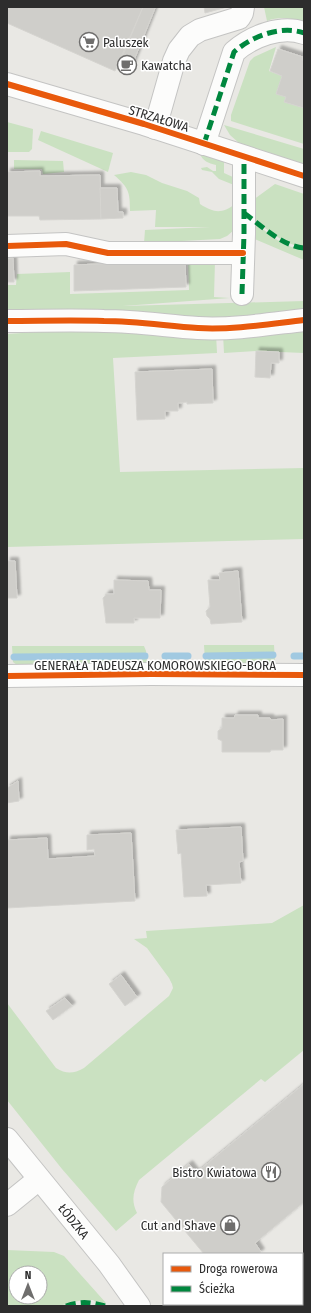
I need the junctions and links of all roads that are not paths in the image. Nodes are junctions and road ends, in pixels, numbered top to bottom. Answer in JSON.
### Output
{"nodes":[{"id":1,"x":243,"y":7,"type":"edge"},
{"id":2,"x":304,"y":33,"type":"edge"},
{"id":3,"x":7,"y":84,"type":"edge"},
{"id":4,"x":155,"y":128,"type":"junction"},
{"id":5,"x":204,"y":144,"type":"junction"},
{"id":6,"x":244,"y":157,"type":"junction"},
{"id":7,"x":304,"y":176,"type":"edge"},
{"id":8,"x":7,"y":246,"type":"edge"},
{"id":9,"x":243,"y":252,"type":"junction"},
{"id":10,"x":242,"y":294,"type":"dead end"},
{"id":11,"x":304,"y":320,"type":"edge"},
{"id":12,"x":7,"y":321,"type":"edge"},
{"id":13,"x":304,"y":675,"type":"edge"},
{"id":14,"x":7,"y":676,"type":"edge"},
{"id":15,"x":7,"y":1139,"type":"edge"},
{"id":16,"x":40,"y":1179,"type":"junction"},
{"id":17,"x":7,"y":1205,"type":"edge"},
{"id":18,"x":139,"y":1306,"type":"edge"}],
"edges":[{"from":1,"to":4,"type":"street"},
{"from":2,"to":5,"type":"street"},
{"from":3,"to":4,"type":"street","name":"STRZAŁOWA"},
{"from":4,"to":5,"type":"street","name":"STRZAŁOWA"},
{"from":5,"to":6,"type":"street","name":"STRZAŁOWA"},
{"from":6,"to":7,"type":"street","name":"STRZAŁOWA"},
{"from":6,"to":9,"type":"street"},
{"from":8,"to":9,"type":"street"},
{"from":9,"to":10,"type":"street"},
{"from":11,"to":12,"type":"street"},
{"from":13,"to":14,"type":"street","name":"GENERAŁA TADEUSZA KOMOROWSKIEGO-BORA"},
{"from":15,"to":16,"type":"street","name":"ŁÓDZKA"},
{"from":16,"to":17,"type":"street"},
{"from":16,"to":18,"type":"street","name":"ŁÓDZKA"}]}
